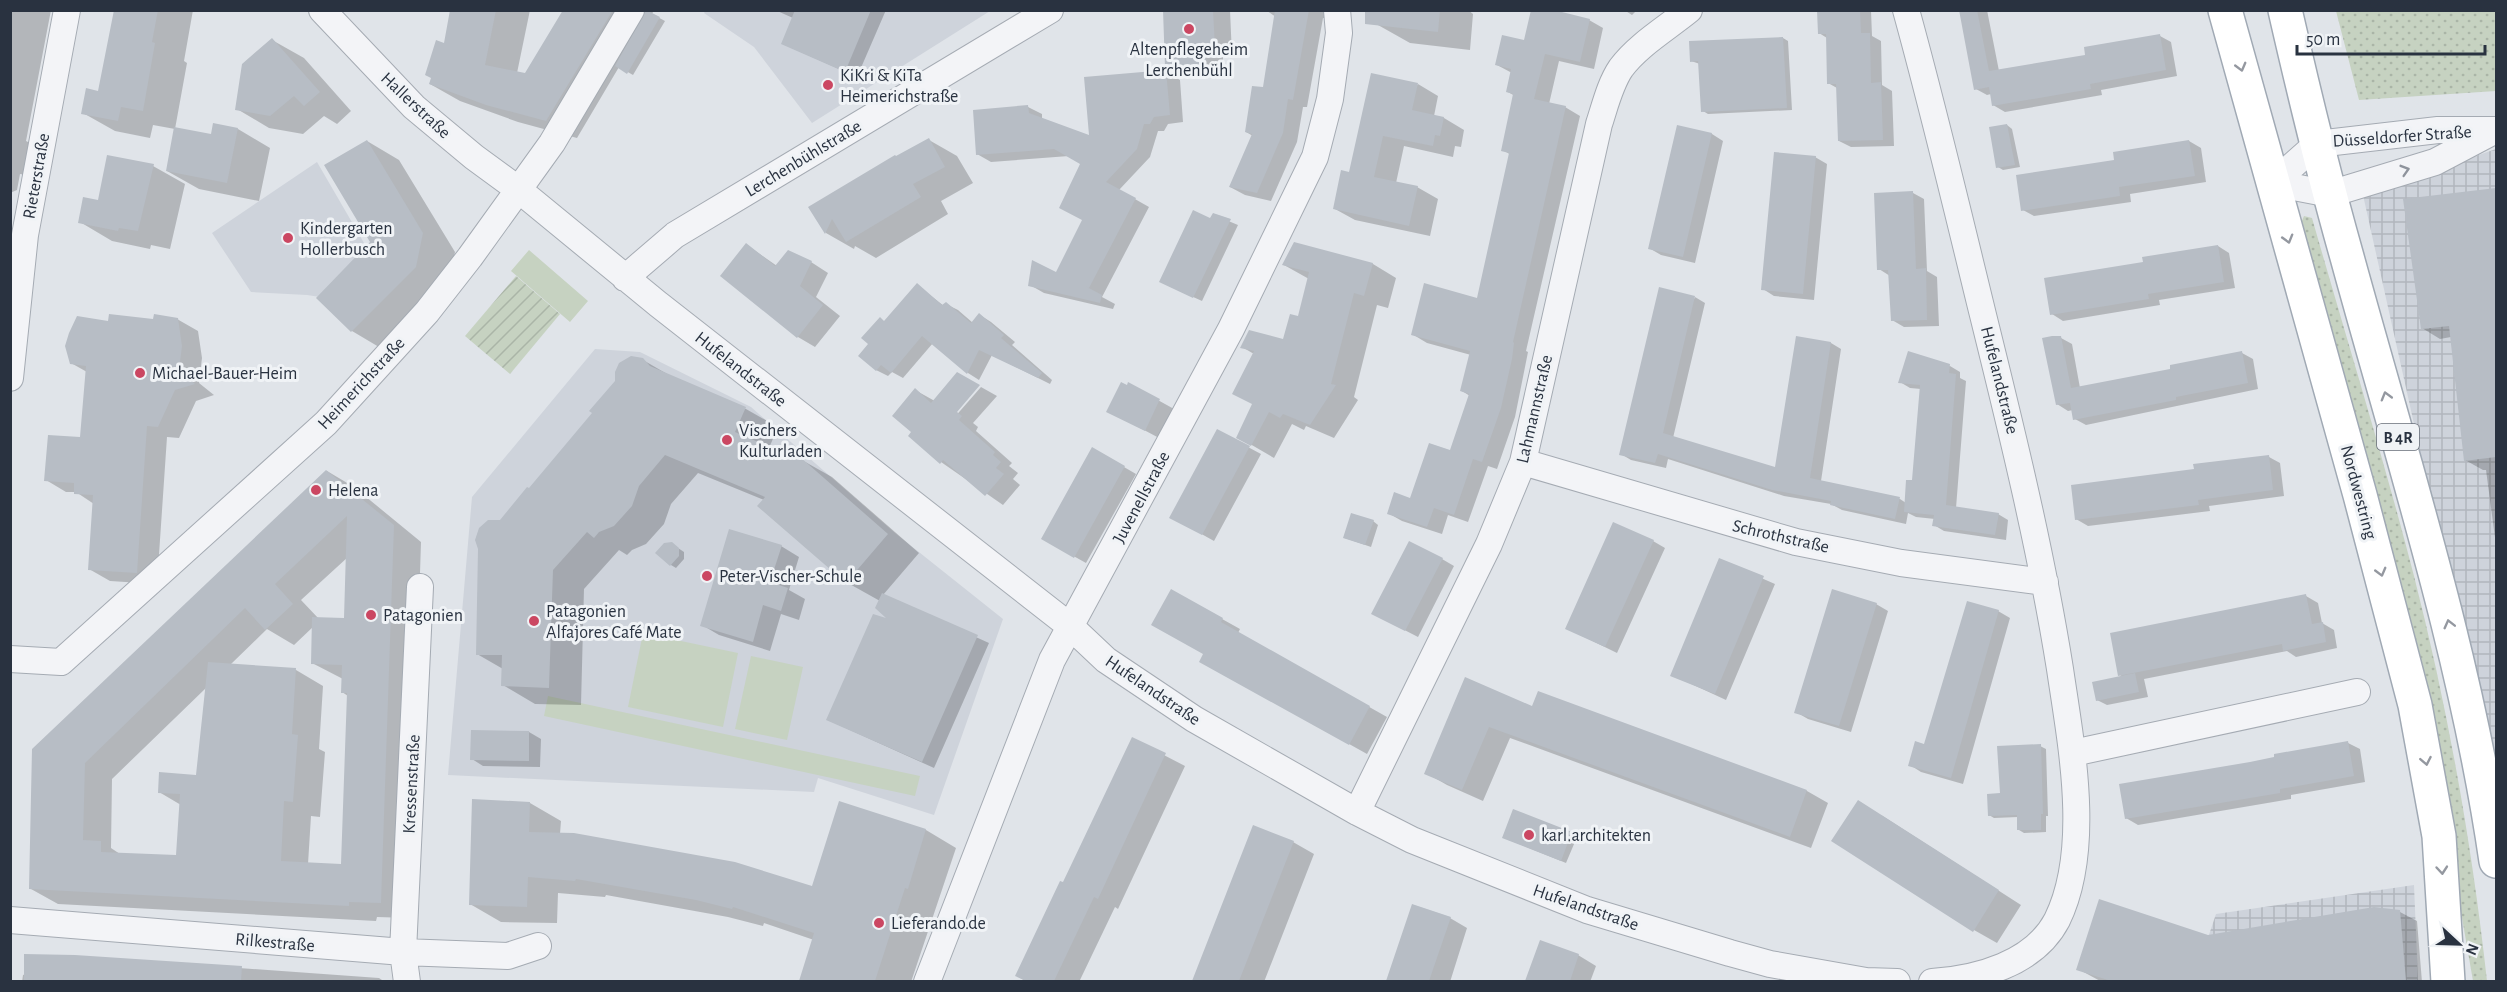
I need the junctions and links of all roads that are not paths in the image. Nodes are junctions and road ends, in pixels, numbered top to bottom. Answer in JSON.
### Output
{"nodes":[{"id":1,"x":67,"y":10,"type":"edge"},
{"id":2,"x":322,"y":10,"type":"edge"},
{"id":3,"x":631,"y":10,"type":"edge"},
{"id":4,"x":1050,"y":10,"type":"edge"},
{"id":5,"x":1337,"y":10,"type":"edge"},
{"id":6,"x":1689,"y":10,"type":"edge"},
{"id":7,"x":1906,"y":10,"type":"edge"},
{"id":8,"x":2225,"y":10,"type":"edge"},
{"id":9,"x":2285,"y":10,"type":"edge"},
{"id":10,"x":2496,"y":130,"type":"edge"},
{"id":11,"x":2317,"y":144,"type":"junction"},
{"id":12,"x":2273,"y":183,"type":"junction"},
{"id":13,"x":519,"y":190,"type":"junction"},
{"id":14,"x":2330,"y":194,"type":"junction"},
{"id":15,"x":18,"y":233,"type":"edge"},
{"id":16,"x":625,"y":278,"type":"junction"},
{"id":17,"x":10,"y":378,"type":"edge"},
{"id":18,"x":1523,"y":462,"type":"junction"},
{"id":19,"x":2045,"y":582,"type":"junction"},
{"id":20,"x":420,"y":587,"type":"dead end"},
{"id":21,"x":1071,"y":627,"type":"junction"},
{"id":22,"x":10,"y":659,"type":"edge"},
{"id":23,"x":2357,"y":692,"type":"dead end"},
{"id":24,"x":2073,"y":753,"type":"junction"},
{"id":25,"x":1357,"y":812,"type":"junction"},
{"id":26,"x":2496,"y":861,"type":"edge"},
{"id":27,"x":10,"y":920,"type":"edge"},
{"id":28,"x":538,"y":946,"type":"dead end"},
{"id":29,"x":403,"y":952,"type":"junction"},
{"id":30,"x":407,"y":981,"type":"edge"},
{"id":31,"x":927,"y":981,"type":"edge"},
{"id":32,"x":1897,"y":981,"type":"edge"},
{"id":33,"x":1932,"y":981,"type":"edge"},
{"id":34,"x":2448,"y":981,"type":"edge"}],
"edges":[{"from":1,"to":15,"type":"street","name":"Rieterstraße"},
{"from":2,"to":13,"type":"street","name":"Hallerstraße"},
{"from":3,"to":13,"type":"street","name":"Heimerichstraße"},
{"from":4,"to":16,"type":"street","name":"Lerchenbühlstraße"},
{"from":5,"to":21,"type":"street","name":"Juvenellstraße"},
{"from":6,"to":18,"type":"street","name":"Lahmannstraße"},
{"from":7,"to":19,"type":"street","name":"Hufelandstraße"},
{"from":8,"to":12,"type":"main road","name":"Nordwestring","one_way":true},
{"from":9,"to":11,"type":"main road","number":"B 4R"},
{"from":10,"to":11,"type":"street","name":"Düsseldorfer Straße"},
{"from":14,"to":10,"type":"street","name":"Düsseldorfer Straße","one_way":true},
{"from":11,"to":12,"type":"street","name":"Düsseldorfer Straße"},
{"from":11,"to":14,"type":"main road","number":"B 4R"},
{"from":12,"to":14,"type":"street","name":"Düsseldorfer Straße"},
{"from":12,"to":34,"type":"main road","name":"Nordwestring","one_way":true},
{"from":13,"to":16,"type":"street","name":"Hufelandstraße"},
{"from":13,"to":22,"type":"street","name":"Heimerichstraße"},
{"from":26,"to":14,"type":"main road","number":"B 4R","one_way":true},
{"from":15,"to":17,"type":"street","name":"Rieterstraße"},
{"from":16,"to":21,"type":"street","name":"Hufelandstraße"},
{"from":18,"to":19,"type":"street","name":"Schrothstraße"},
{"from":18,"to":25,"type":"street","name":"Lahmannstraße"},
{"from":19,"to":24,"type":"street","name":"Hufelandstraße"},
{"from":20,"to":29,"type":"street","name":"Kressenstraße"},
{"from":21,"to":25,"type":"street","name":"Hufelandstraße"},
{"from":21,"to":31,"type":"street","name":"Juvenellstraße"},
{"from":23,"to":24,"type":"street"},
{"from":24,"to":33,"type":"street","name":"Hufelandstraße"},
{"from":25,"to":32,"type":"street","name":"Hufelandstraße"},
{"from":27,"to":29,"type":"street","name":"Rilkestraße"},
{"from":28,"to":29,"type":"street","name":"Rilkestraße"},
{"from":29,"to":30,"type":"street","name":"Kressenstraße"}]}
